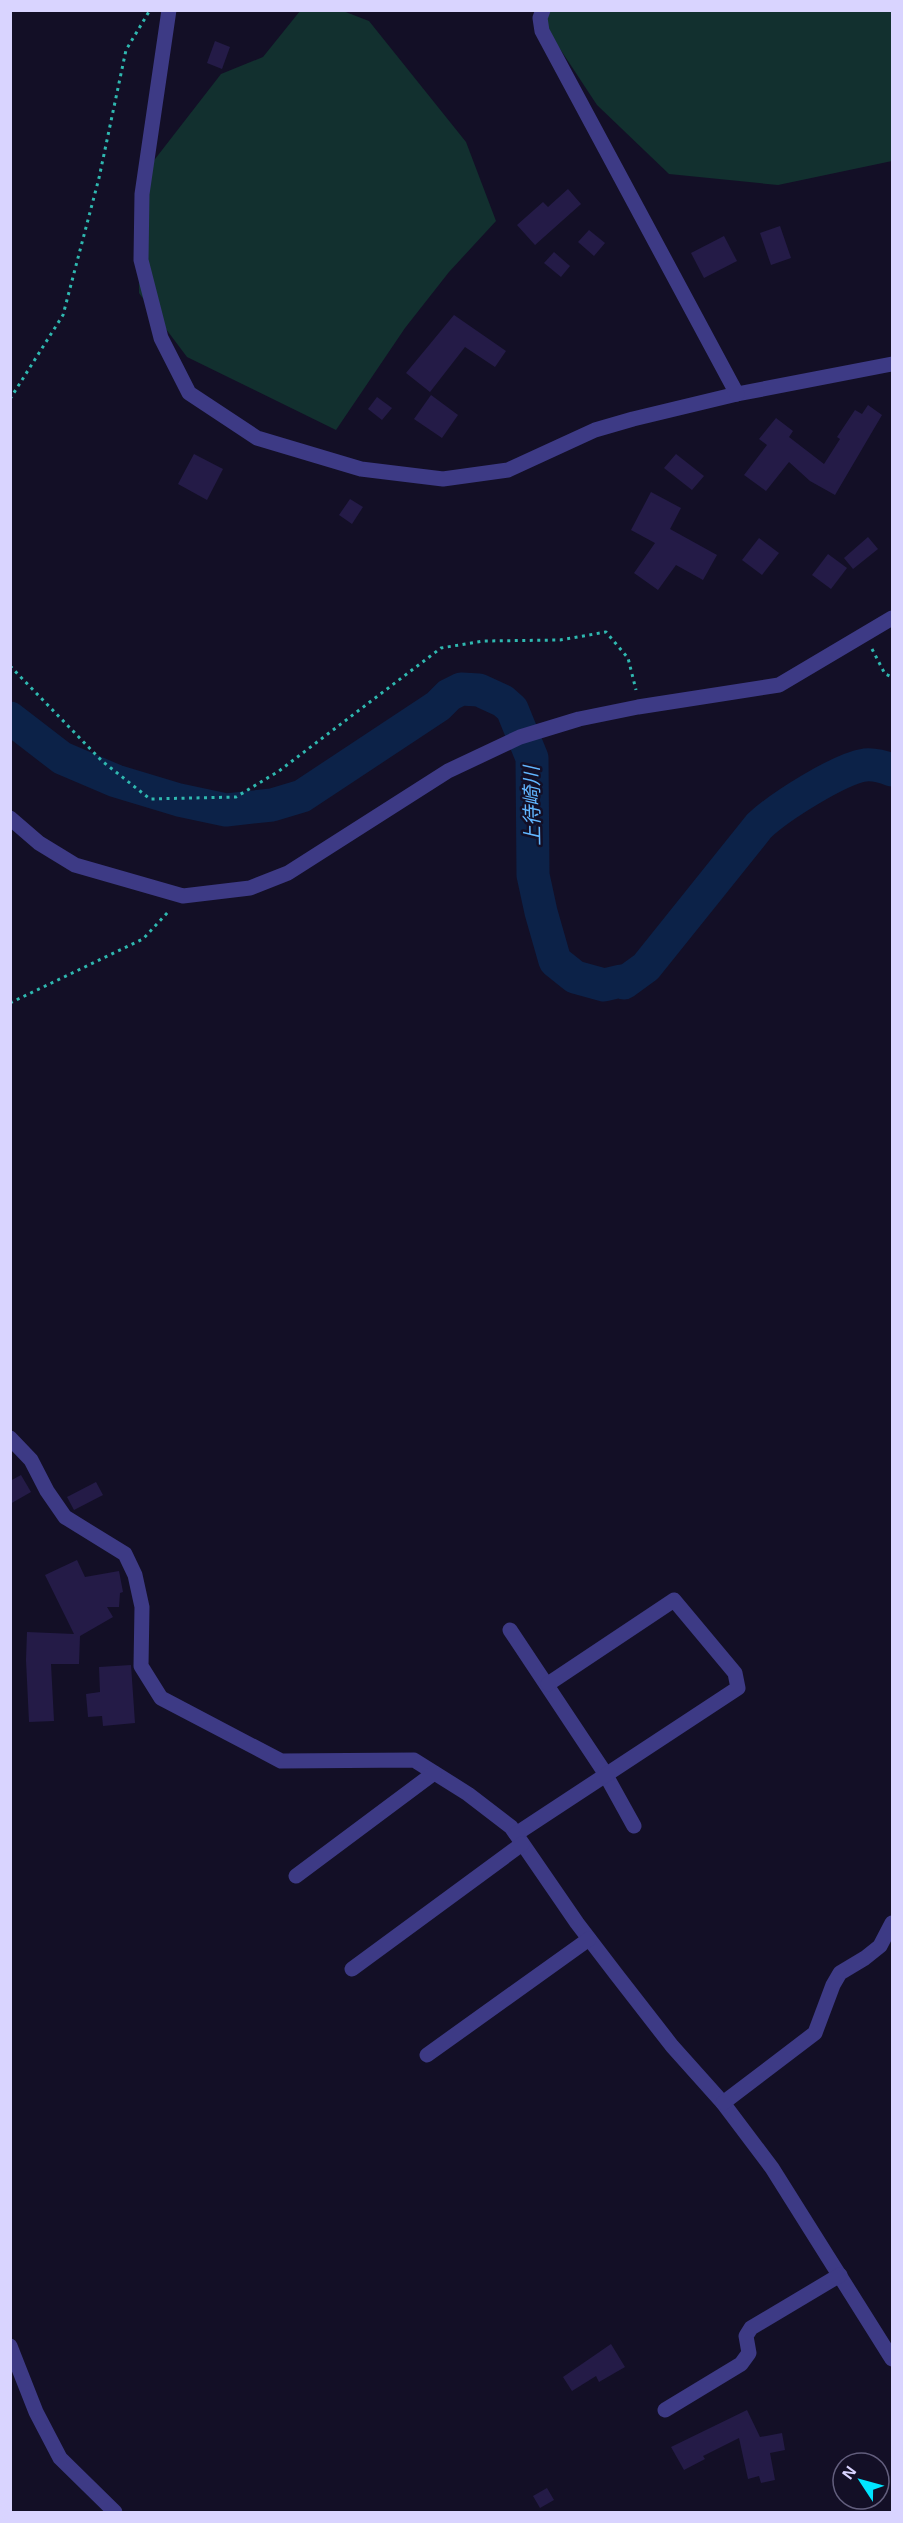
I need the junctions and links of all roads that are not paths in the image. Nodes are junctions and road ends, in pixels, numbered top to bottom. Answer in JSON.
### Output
{"nodes":[{"id":1,"x":169,"y":10,"type":"edge"},
{"id":2,"x":543,"y":10,"type":"edge"},
{"id":3,"x":892,"y":364,"type":"edge"},
{"id":4,"x":737,"y":394,"type":"junction"},
{"id":5,"x":892,"y":618,"type":"edge"},
{"id":6,"x":10,"y":818,"type":"edge"},
{"id":7,"x":10,"y":1438,"type":"edge"},
{"id":8,"x":510,"y":1630,"type":"dead end"},
{"id":9,"x":548,"y":1684,"type":"junction"},
{"id":10,"x":434,"y":1773,"type":"junction"},
{"id":11,"x":606,"y":1775,"type":"junction"},
{"id":12,"x":634,"y":1826,"type":"dead end"},
{"id":13,"x":519,"y":1839,"type":"junction"},
{"id":14,"x":296,"y":1876,"type":"dead end"},
{"id":15,"x":892,"y":1923,"type":"edge"},
{"id":16,"x":589,"y":1939,"type":"junction"},
{"id":17,"x":352,"y":1969,"type":"dead end"},
{"id":18,"x":427,"y":2055,"type":"dead end"},
{"id":19,"x":723,"y":2103,"type":"junction"},
{"id":20,"x":840,"y":2275,"type":"junction"},
{"id":21,"x":12,"y":2353,"type":"edge"},
{"id":22,"x":892,"y":2360,"type":"edge"},
{"id":23,"x":665,"y":2410,"type":"dead end"},
{"id":24,"x":115,"y":2512,"type":"edge"}],
"edges":[{"from":1,"to":4,"type":"street"},
{"from":2,"to":4,"type":"street"},
{"from":3,"to":4,"type":"street"},
{"from":5,"to":6,"type":"street"},
{"from":7,"to":10,"type":"street"},
{"from":8,"to":9,"type":"street"},
{"from":9,"to":11,"type":"street"},
{"from":9,"to":11,"type":"street"},
{"from":10,"to":13,"type":"street"},
{"from":10,"to":14,"type":"street"},
{"from":11,"to":12,"type":"street"},
{"from":11,"to":13,"type":"street"},
{"from":13,"to":16,"type":"street"},
{"from":13,"to":17,"type":"street"},
{"from":15,"to":19,"type":"street"},
{"from":16,"to":18,"type":"street"},
{"from":16,"to":19,"type":"street"},
{"from":19,"to":20,"type":"street"},
{"from":20,"to":22,"type":"street"},
{"from":20,"to":23,"type":"street"},
{"from":21,"to":24,"type":"street"}]}
